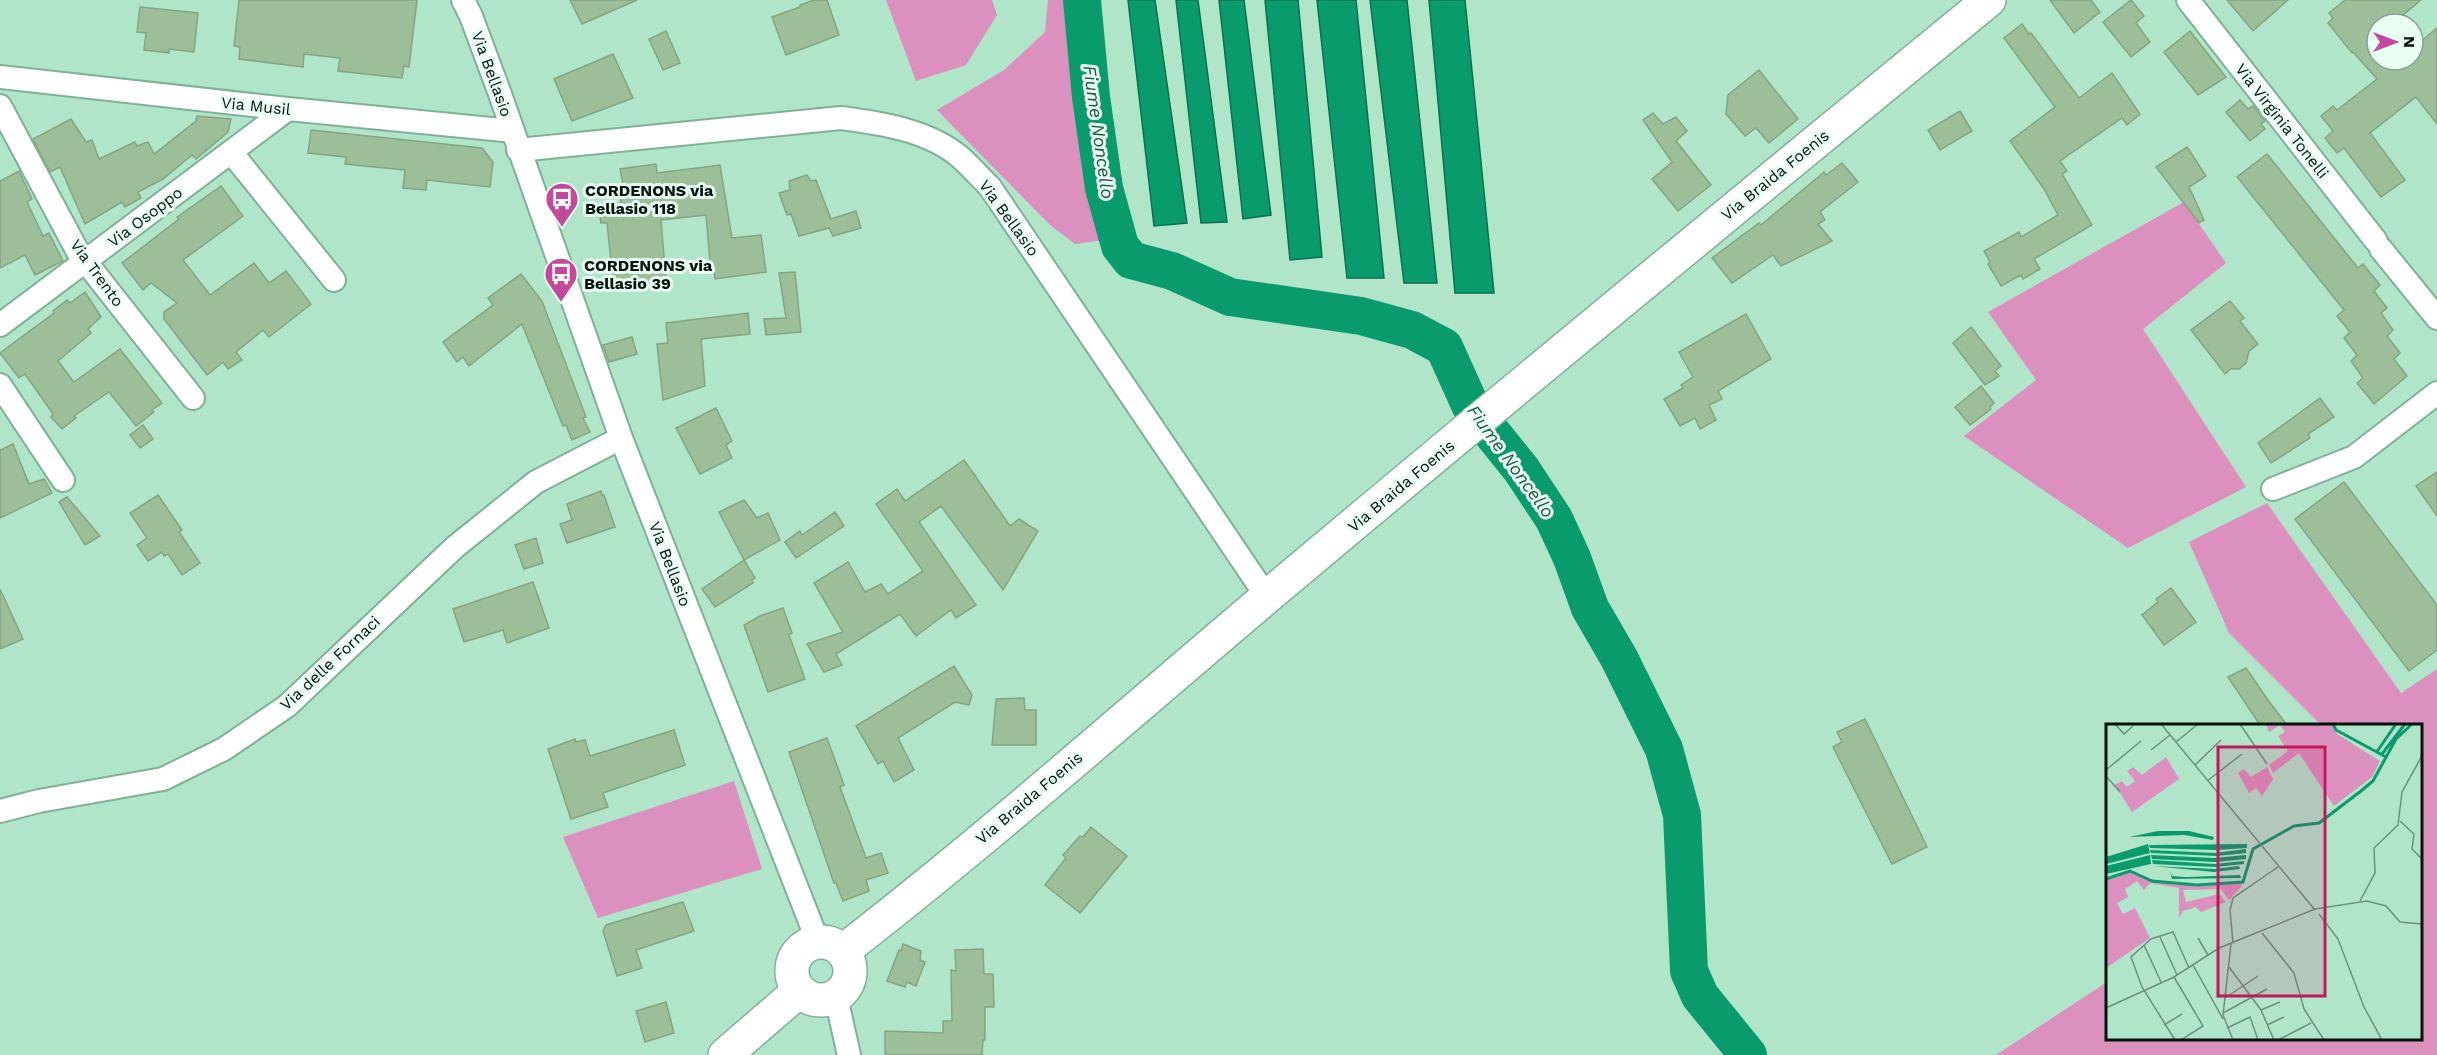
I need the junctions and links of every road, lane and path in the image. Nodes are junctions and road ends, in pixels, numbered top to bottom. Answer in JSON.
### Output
{"nodes":[{"id":1,"x":463,"y":0,"type":"edge"},
{"id":2,"x":1989,"y":0,"type":"edge"},
{"id":3,"x":2188,"y":0,"type":"edge"},
{"id":4,"x":0,"y":77,"type":"edge"},
{"id":5,"x":0,"y":106,"type":"edge"},
{"id":6,"x":288,"y":109,"type":"junction"},
{"id":7,"x":515,"y":140,"type":"junction"},
{"id":8,"x":231,"y":152,"type":"junction"},
{"id":9,"x":85,"y":262,"type":"junction"},
{"id":10,"x":334,"y":280,"type":"dead end"},
{"id":11,"x":2437,"y":318,"type":"edge"},
{"id":12,"x":0,"y":325,"type":"edge"},
{"id":13,"x":0,"y":385,"type":"edge"},
{"id":14,"x":2437,"y":393,"type":"edge"},
{"id":15,"x":193,"y":398,"type":"dead end"},
{"id":16,"x":621,"y":438,"type":"junction"},
{"id":17,"x":63,"y":480,"type":"dead end"},
{"id":18,"x":2272,"y":489,"type":"dead end"},
{"id":19,"x":1267,"y":597,"type":"junction"},
{"id":20,"x":0,"y":811,"type":"edge"},
{"id":21,"x":831,"y":946,"type":"junction"},
{"id":22,"x":799,"y":991,"type":"junction"},
{"id":23,"x":836,"y":997,"type":"junction"},
{"id":24,"x":724,"y":1055,"type":"edge"},
{"id":25,"x":849,"y":1055,"type":"edge"}],
"edges":[{"from":1,"to":7,"type":"street","name":"Via Bellasio"},
{"from":2,"to":19,"type":"street","name":"Via Braida Foenis"},
{"from":3,"to":11,"type":"street","name":"Via Virginia Tonelli"},
{"from":4,"to":6,"type":"street","name":"Via Musil"},
{"from":5,"to":9,"type":"street","name":"Via Trento"},
{"from":6,"to":7,"type":"street","name":"Via Musil"},
{"from":6,"to":8,"type":"street","name":"Via Osoppo"},
{"from":7,"to":16,"type":"street","name":"Via Bellasio"},
{"from":7,"to":19,"type":"street","name":"Via Bellasio"},
{"from":8,"to":9,"type":"street","name":"Via Osoppo"},
{"from":8,"to":10,"type":"street"},
{"from":9,"to":12,"type":"street","name":"Via Osoppo"},
{"from":9,"to":15,"type":"street","name":"Via Trento"},
{"from":13,"to":17,"type":"street"},
{"from":14,"to":18,"type":"street"},
{"from":16,"to":20,"type":"street","name":"Via delle Fornaci"},
{"from":16,"to":21,"type":"street","name":"Via Bellasio"},
{"from":19,"to":21,"type":"street","name":"Via Braida Foenis"},
{"from":21,"to":22,"type":"street"},
{"from":21,"to":23,"type":"street"},
{"from":22,"to":23,"type":"street"},
{"from":22,"to":24,"type":"street"},
{"from":23,"to":25,"type":"street"}]}
